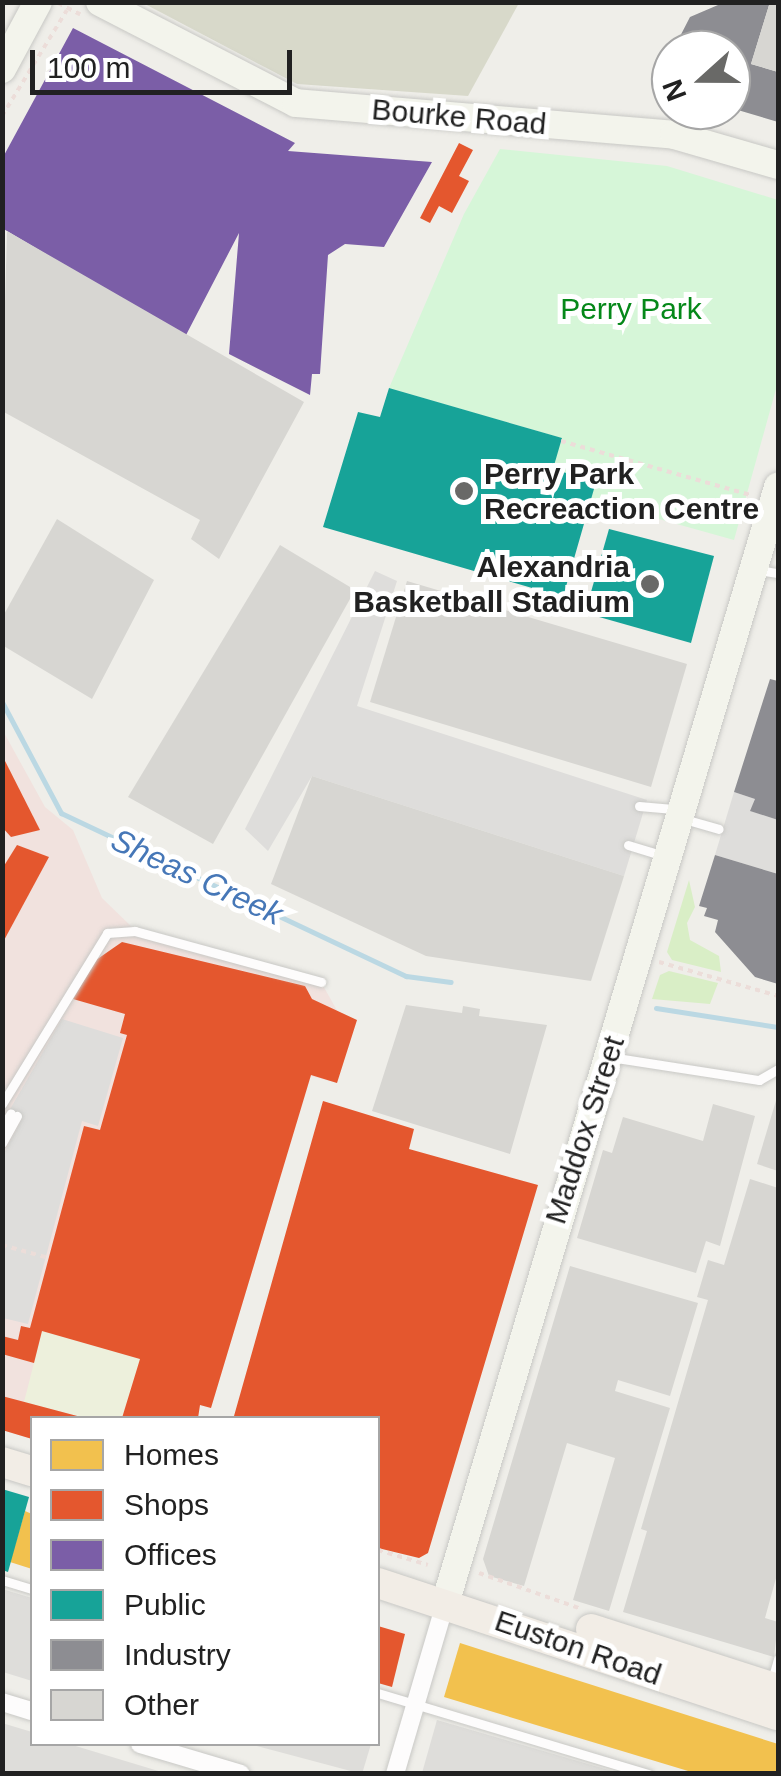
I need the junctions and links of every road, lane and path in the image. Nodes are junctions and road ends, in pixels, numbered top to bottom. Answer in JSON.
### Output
{"nodes":[{"id":1,"x":38,"y":2,"type":"edge"},
{"id":2,"x":58,"y":2,"type":"edge"},
{"id":3,"x":100,"y":2,"type":"edge"},
{"id":4,"x":2,"y":70,"type":"edge"},
{"id":5,"x":2,"y":116,"type":"edge"},
{"id":6,"x":778,"y":165,"type":"edge"},
{"id":7,"x":561,"y":441,"type":"dead end"},
{"id":8,"x":778,"y":487,"type":"edge"},
{"id":9,"x":750,"y":496,"type":"dead end"},
{"id":10,"x":767,"y":571,"type":"edge"},
{"id":11,"x":638,"y":806,"type":"dead end"},
{"id":12,"x":680,"y":814,"type":"junction"},
{"id":13,"x":720,"y":830,"type":"dead end"},
{"id":14,"x":628,"y":845,"type":"dead end"},
{"id":15,"x":668,"y":856,"type":"junction"},
{"id":16,"x":639,"y":957,"type":"junction"},
{"id":17,"x":321,"y":982,"type":"dead end"},
{"id":18,"x":778,"y":996,"type":"edge"},
{"id":19,"x":607,"y":1056,"type":"junction"},
{"id":20,"x":778,"y":1069,"type":"edge"},
{"id":21,"x":2,"y":1104,"type":"edge"},
{"id":22,"x":2,"y":1128,"type":"edge"},
{"id":23,"x":2,"y":1143,"type":"edge"},
{"id":24,"x":2,"y":1245,"type":"edge"},
{"id":25,"x":49,"y":1258,"type":"dead end"},
{"id":26,"x":2,"y":1462,"type":"edge"},
{"id":27,"x":30,"y":1470,"type":"edge"},
{"id":28,"x":380,"y":1551,"type":"edge"},
{"id":29,"x":428,"y":1565,"type":"dead end"},
{"id":30,"x":380,"y":1567,"type":"edge"},
{"id":31,"x":2,"y":1580,"type":"edge"},
{"id":32,"x":380,"y":1583,"type":"edge"},
{"id":33,"x":30,"y":1588,"type":"edge"},
{"id":34,"x":448,"y":1595,"type":"junction"},
{"id":35,"x":776,"y":1678,"type":"edge"},
{"id":36,"x":380,"y":1695,"type":"edge"},
{"id":37,"x":2,"y":1702,"type":"edge"},
{"id":38,"x":416,"y":1705,"type":"junction"},
{"id":39,"x":30,"y":1711,"type":"edge"},
{"id":40,"x":778,"y":1716,"type":"edge"},
{"id":41,"x":147,"y":1746,"type":"edge"},
{"id":42,"x":242,"y":1774,"type":"edge"},
{"id":43,"x":395,"y":1774,"type":"edge"},
{"id":44,"x":648,"y":1774,"type":"edge"}],
"edges":[{"from":1,"to":4,"type":"street"},
{"from":2,"to":5,"type":"path"},
{"from":3,"to":6,"type":"street","name":"Bourke Road"},
{"from":7,"to":9,"type":"path"},
{"from":8,"to":10,"type":"street","name":"Maddox Street"},
{"from":10,"to":12,"type":"street","name":"Maddox Street"},
{"from":11,"to":12,"type":"lane"},
{"from":12,"to":13,"type":"lane"},
{"from":12,"to":15,"type":"street","name":"Maddox Street"},
{"from":14,"to":15,"type":"lane"},
{"from":15,"to":16,"type":"street","name":"Maddox Street"},
{"from":16,"to":18,"type":"path"},
{"from":16,"to":19,"type":"street","name":"Maddox Street"},
{"from":17,"to":21,"type":"lane"},
{"from":19,"to":20,"type":"lane"},
{"from":19,"to":34,"type":"street","name":"Maddox Street"},
{"from":22,"to":23,"type":"lane"},
{"from":24,"to":25,"type":"path"},
{"from":26,"to":27,"type":"main road"},
{"from":28,"to":29,"type":"path"},
{"from":30,"to":34,"type":"main road","name":"Euston Road"},
{"from":31,"to":33,"type":"lane"},
{"from":32,"to":34,"type":"main road","name":"Euston Road"},
{"from":34,"to":35,"type":"main road","name":"Euston Road"},
{"from":34,"to":38,"type":"street","name":"Maddox Street"},
{"from":34,"to":40,"type":"main road","name":"Euston Road"},
{"from":36,"to":38,"type":"lane"},
{"from":37,"to":39,"type":"street"},
{"from":38,"to":43,"type":"street","name":"Maddox Street"},
{"from":38,"to":44,"type":"lane"},
{"from":41,"to":42,"type":"street"}]}
